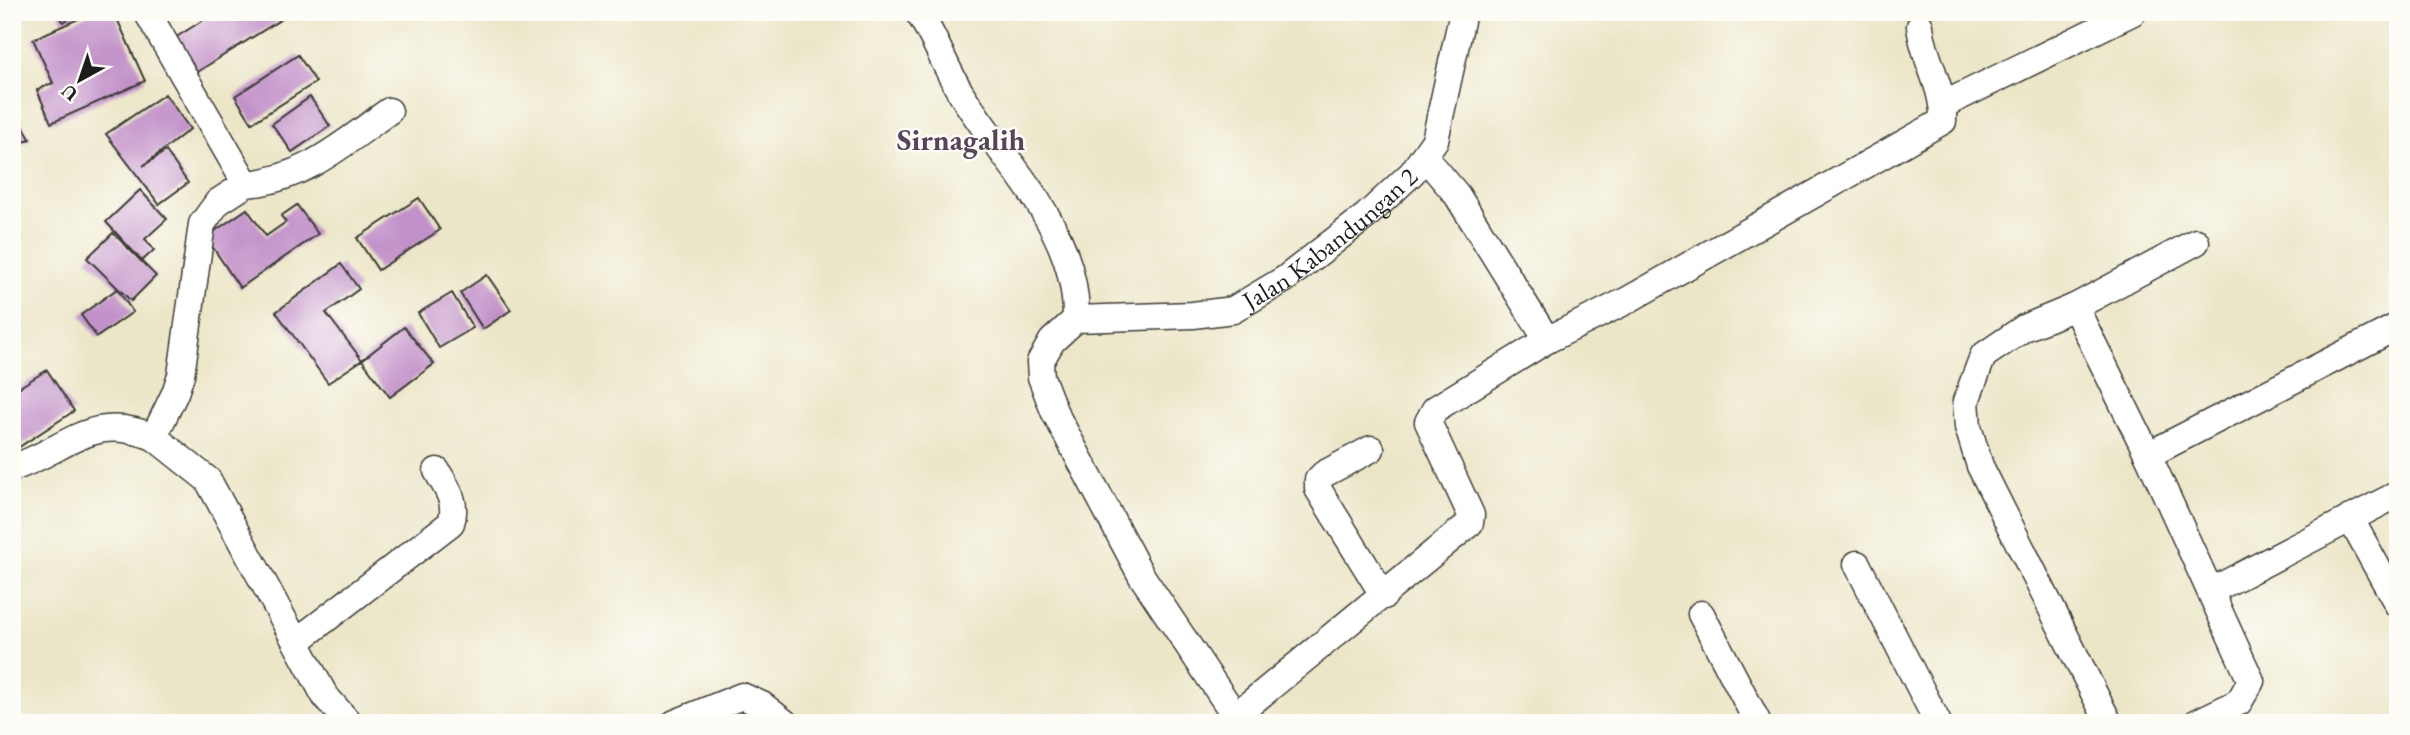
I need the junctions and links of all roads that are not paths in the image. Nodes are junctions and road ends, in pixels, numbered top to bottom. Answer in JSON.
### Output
{"nodes":[{"id":1,"x":147,"y":12,"type":"edge"},
{"id":2,"x":918,"y":12,"type":"edge"},
{"id":3,"x":1464,"y":12,"type":"edge"},
{"id":4,"x":2133,"y":12,"type":"edge"},
{"id":5,"x":1920,"y":26,"type":"dead end"},
{"id":6,"x":1943,"y":105,"type":"junction"},
{"id":7,"x":389,"y":111,"type":"dead end"},
{"id":8,"x":1424,"y":156,"type":"junction"},
{"id":9,"x":246,"y":184,"type":"junction"},
{"id":10,"x":2196,"y":242,"type":"dead end"},
{"id":11,"x":2075,"y":307,"type":"junction"},
{"id":12,"x":1076,"y":319,"type":"junction"},
{"id":13,"x":2398,"y":326,"type":"edge"},
{"id":14,"x":1548,"y":340,"type":"junction"},
{"id":15,"x":154,"y":436,"type":"junction"},
{"id":16,"x":1371,"y":449,"type":"dead end"},
{"id":17,"x":2148,"y":455,"type":"junction"},
{"id":18,"x":12,"y":468,"type":"edge"},
{"id":19,"x":437,"y":471,"type":"dead end"},
{"id":20,"x":2398,"y":494,"type":"edge"},
{"id":21,"x":2350,"y":518,"type":"junction"},
{"id":22,"x":1857,"y":564,"type":"dead end"},
{"id":23,"x":2211,"y":591,"type":"junction"},
{"id":24,"x":1384,"y":596,"type":"junction"},
{"id":25,"x":2398,"y":605,"type":"edge"},
{"id":26,"x":1701,"y":614,"type":"dead end"},
{"id":27,"x":296,"y":642,"type":"junction"},
{"id":28,"x":1237,"y":719,"type":"edge"},
{"id":29,"x":2205,"y":721,"type":"edge"},
{"id":30,"x":349,"y":723,"type":"edge"},
{"id":31,"x":675,"y":723,"type":"edge"},
{"id":32,"x":785,"y":723,"type":"edge"},
{"id":33,"x":1758,"y":723,"type":"edge"},
{"id":34,"x":1938,"y":723,"type":"edge"},
{"id":35,"x":2109,"y":723,"type":"edge"}],
"edges":[{"from":1,"to":9,"type":"street"},
{"from":2,"to":12,"type":"street"},
{"from":3,"to":8,"type":"street","name":"Jalan Kabandungan 2"},
{"from":4,"to":6,"type":"street"},
{"from":5,"to":6,"type":"street"},
{"from":6,"to":14,"type":"street"},
{"from":7,"to":9,"type":"street"},
{"from":8,"to":12,"type":"street","name":"Jalan Kabandungan 2"},
{"from":8,"to":14,"type":"street"},
{"from":9,"to":15,"type":"street"},
{"from":10,"to":11,"type":"street"},
{"from":11,"to":17,"type":"street"},
{"from":11,"to":35,"type":"street"},
{"from":12,"to":28,"type":"street"},
{"from":13,"to":17,"type":"street"},
{"from":14,"to":24,"type":"street"},
{"from":15,"to":18,"type":"street"},
{"from":15,"to":27,"type":"street"},
{"from":16,"to":24,"type":"street"},
{"from":17,"to":23,"type":"street"},
{"from":19,"to":27,"type":"street"},
{"from":20,"to":21,"type":"street"},
{"from":21,"to":23,"type":"street"},
{"from":21,"to":25,"type":"street"},
{"from":22,"to":34,"type":"street"},
{"from":23,"to":29,"type":"street"},
{"from":24,"to":28,"type":"street"},
{"from":26,"to":33,"type":"street"},
{"from":27,"to":30,"type":"street"},
{"from":31,"to":32,"type":"street"}]}
